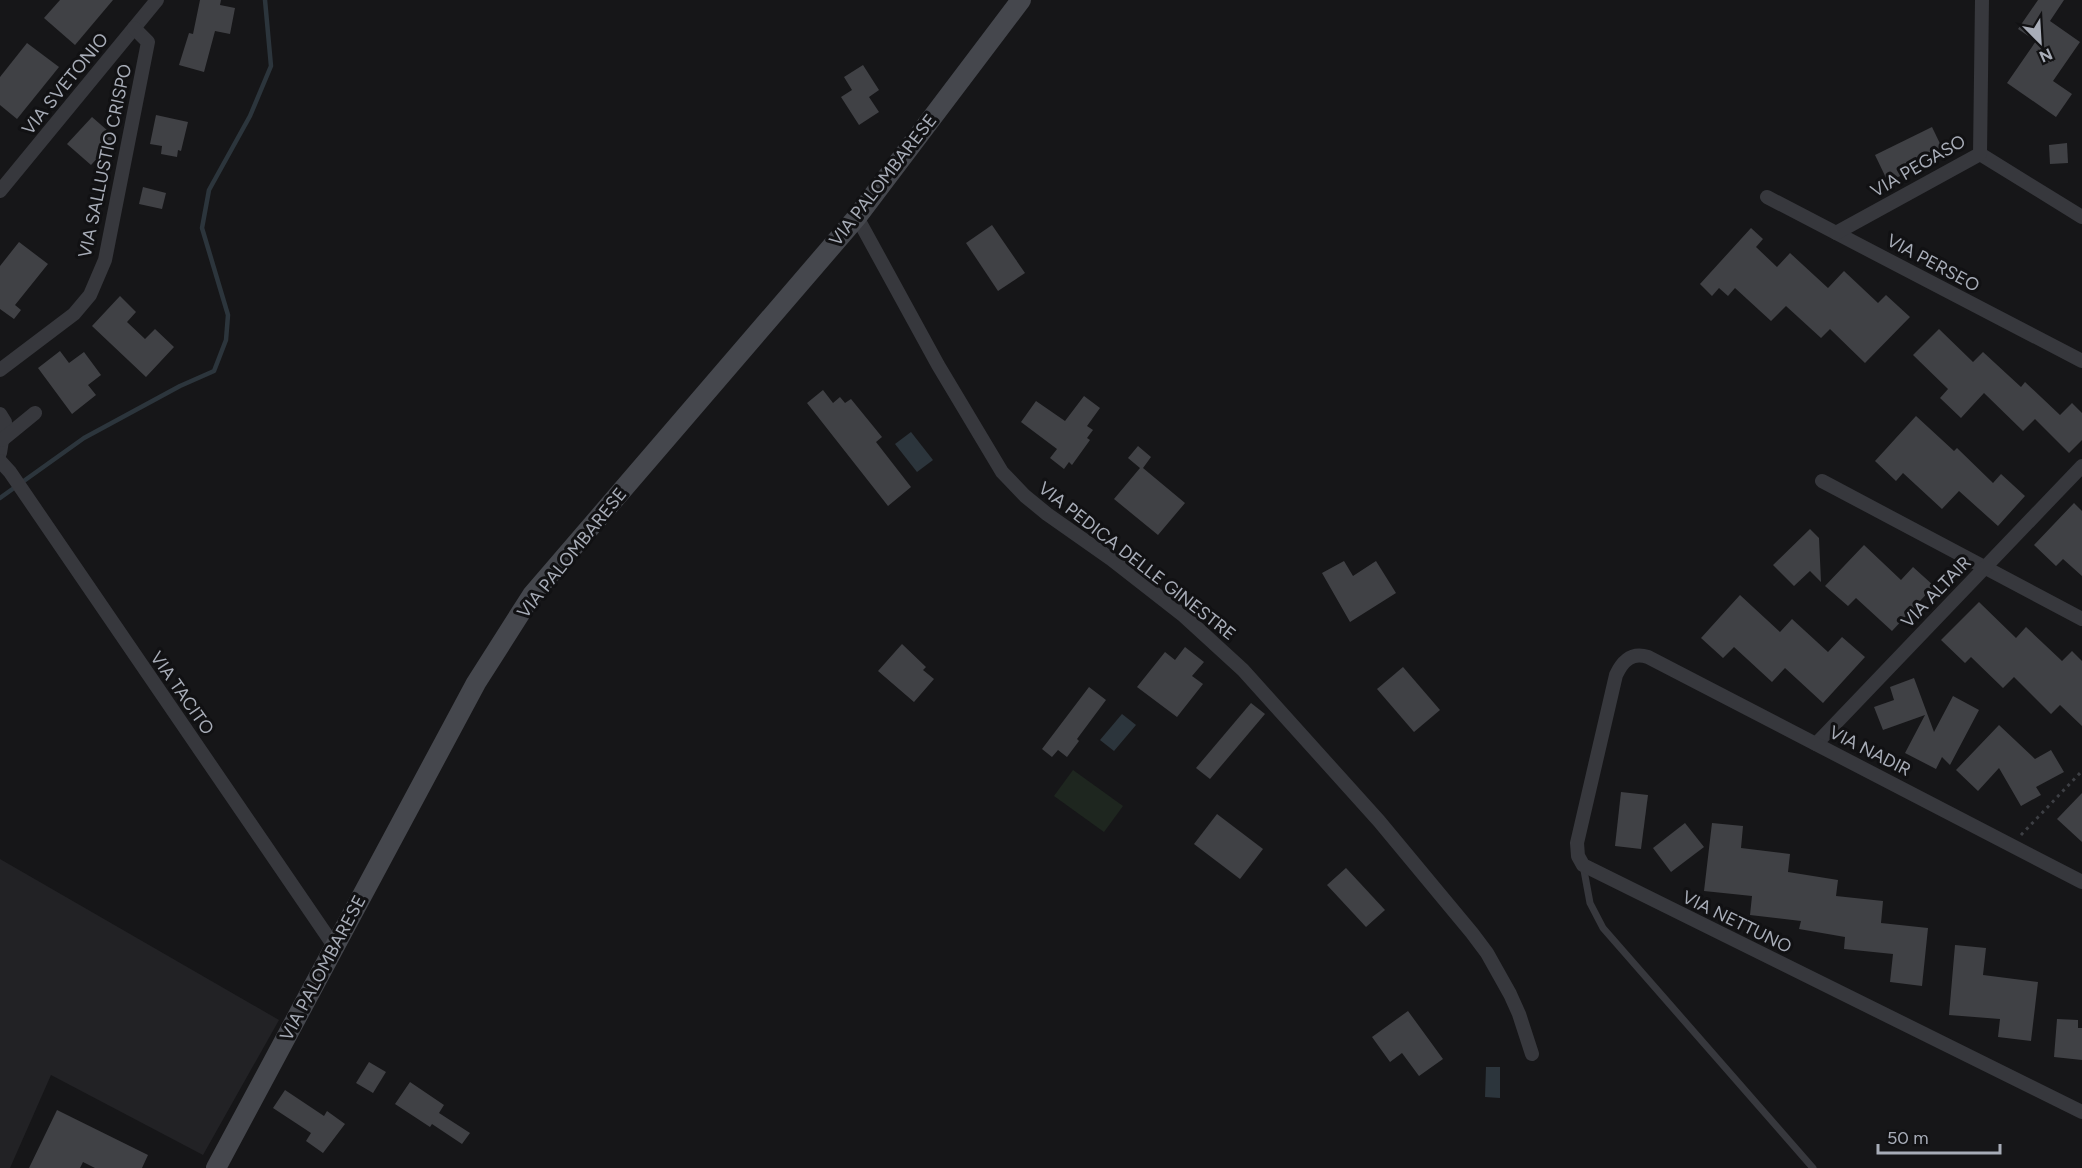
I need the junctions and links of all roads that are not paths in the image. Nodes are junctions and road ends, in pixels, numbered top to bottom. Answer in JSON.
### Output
{"nodes":[{"id":1,"x":157,"y":0,"type":"edge"},
{"id":2,"x":1021,"y":0,"type":"edge"},
{"id":3,"x":1982,"y":0,"type":"edge"},
{"id":4,"x":134,"y":28,"type":"junction"},
{"id":5,"x":1980,"y":154,"type":"junction"},
{"id":6,"x":0,"y":191,"type":"edge"},
{"id":7,"x":1767,"y":197,"type":"dead end"},
{"id":8,"x":857,"y":217,"type":"junction"},
{"id":9,"x":2082,"y":217,"type":"edge"},
{"id":10,"x":1836,"y":233,"type":"junction"},
{"id":11,"x":2082,"y":361,"type":"edge"},
{"id":12,"x":0,"y":370,"type":"edge"},
{"id":13,"x":35,"y":413,"type":"dead end"},
{"id":14,"x":0,"y":414,"type":"edge"},
{"id":15,"x":1,"y":447,"type":"edge"},
{"id":16,"x":0,"y":461,"type":"edge"},
{"id":17,"x":2082,"y":466,"type":"edge"},
{"id":18,"x":1822,"y":481,"type":"dead end"},
{"id":19,"x":1984,"y":568,"type":"junction"},
{"id":20,"x":2082,"y":619,"type":"edge"},
{"id":21,"x":1816,"y":744,"type":"junction"},
{"id":22,"x":1583,"y":865,"type":"junction"},
{"id":23,"x":2082,"y":882,"type":"edge"},
{"id":24,"x":334,"y":946,"type":"junction"},
{"id":25,"x":1532,"y":1054,"type":"dead end"},
{"id":26,"x":2082,"y":1112,"type":"edge"},
{"id":27,"x":216,"y":1168,"type":"edge"},
{"id":28,"x":1813,"y":1168,"type":"edge"}],
"edges":[{"from":1,"to":4,"type":"street","name":"VIA SVETONIO"},
{"from":2,"to":8,"type":"main road","name":"VIA PALOMBARESE"},
{"from":3,"to":5,"type":"street","name":"VIA PEGASO"},
{"from":4,"to":6,"type":"street","name":"VIA SVETONIO"},
{"from":4,"to":12,"type":"street","name":"VIA SALLUSTIO CRISPO"},
{"from":5,"to":9,"type":"street"},
{"from":5,"to":10,"type":"street","name":"VIA PEGASO"},
{"from":7,"to":10,"type":"street","name":"VIA PERSEO"},
{"from":8,"to":24,"type":"main road","name":"VIA PALOMBARESE"},
{"from":8,"to":25,"type":"street","name":"VIA PEDICA DELLE GINESTRE"},
{"from":10,"to":11,"type":"street","name":"VIA PERSEO"},
{"from":13,"to":15,"type":"street"},
{"from":14,"to":15,"type":"street"},
{"from":16,"to":24,"type":"street","name":"VIA TACITO"},
{"from":17,"to":19,"type":"street","name":"VIA ALTAIR"},
{"from":18,"to":19,"type":"street"},
{"from":19,"to":20,"type":"street"},
{"from":19,"to":21,"type":"street","name":"VIA ALTAIR"},
{"from":21,"to":22,"type":"street","name":"VIA NADIR"},
{"from":21,"to":23,"type":"street","name":"VIA NADIR"},
{"from":22,"to":26,"type":"street","name":"VIA NETTUNO"},
{"from":22,"to":28,"type":"lane"},
{"from":24,"to":27,"type":"main road","name":"VIA PALOMBARESE"}]}
